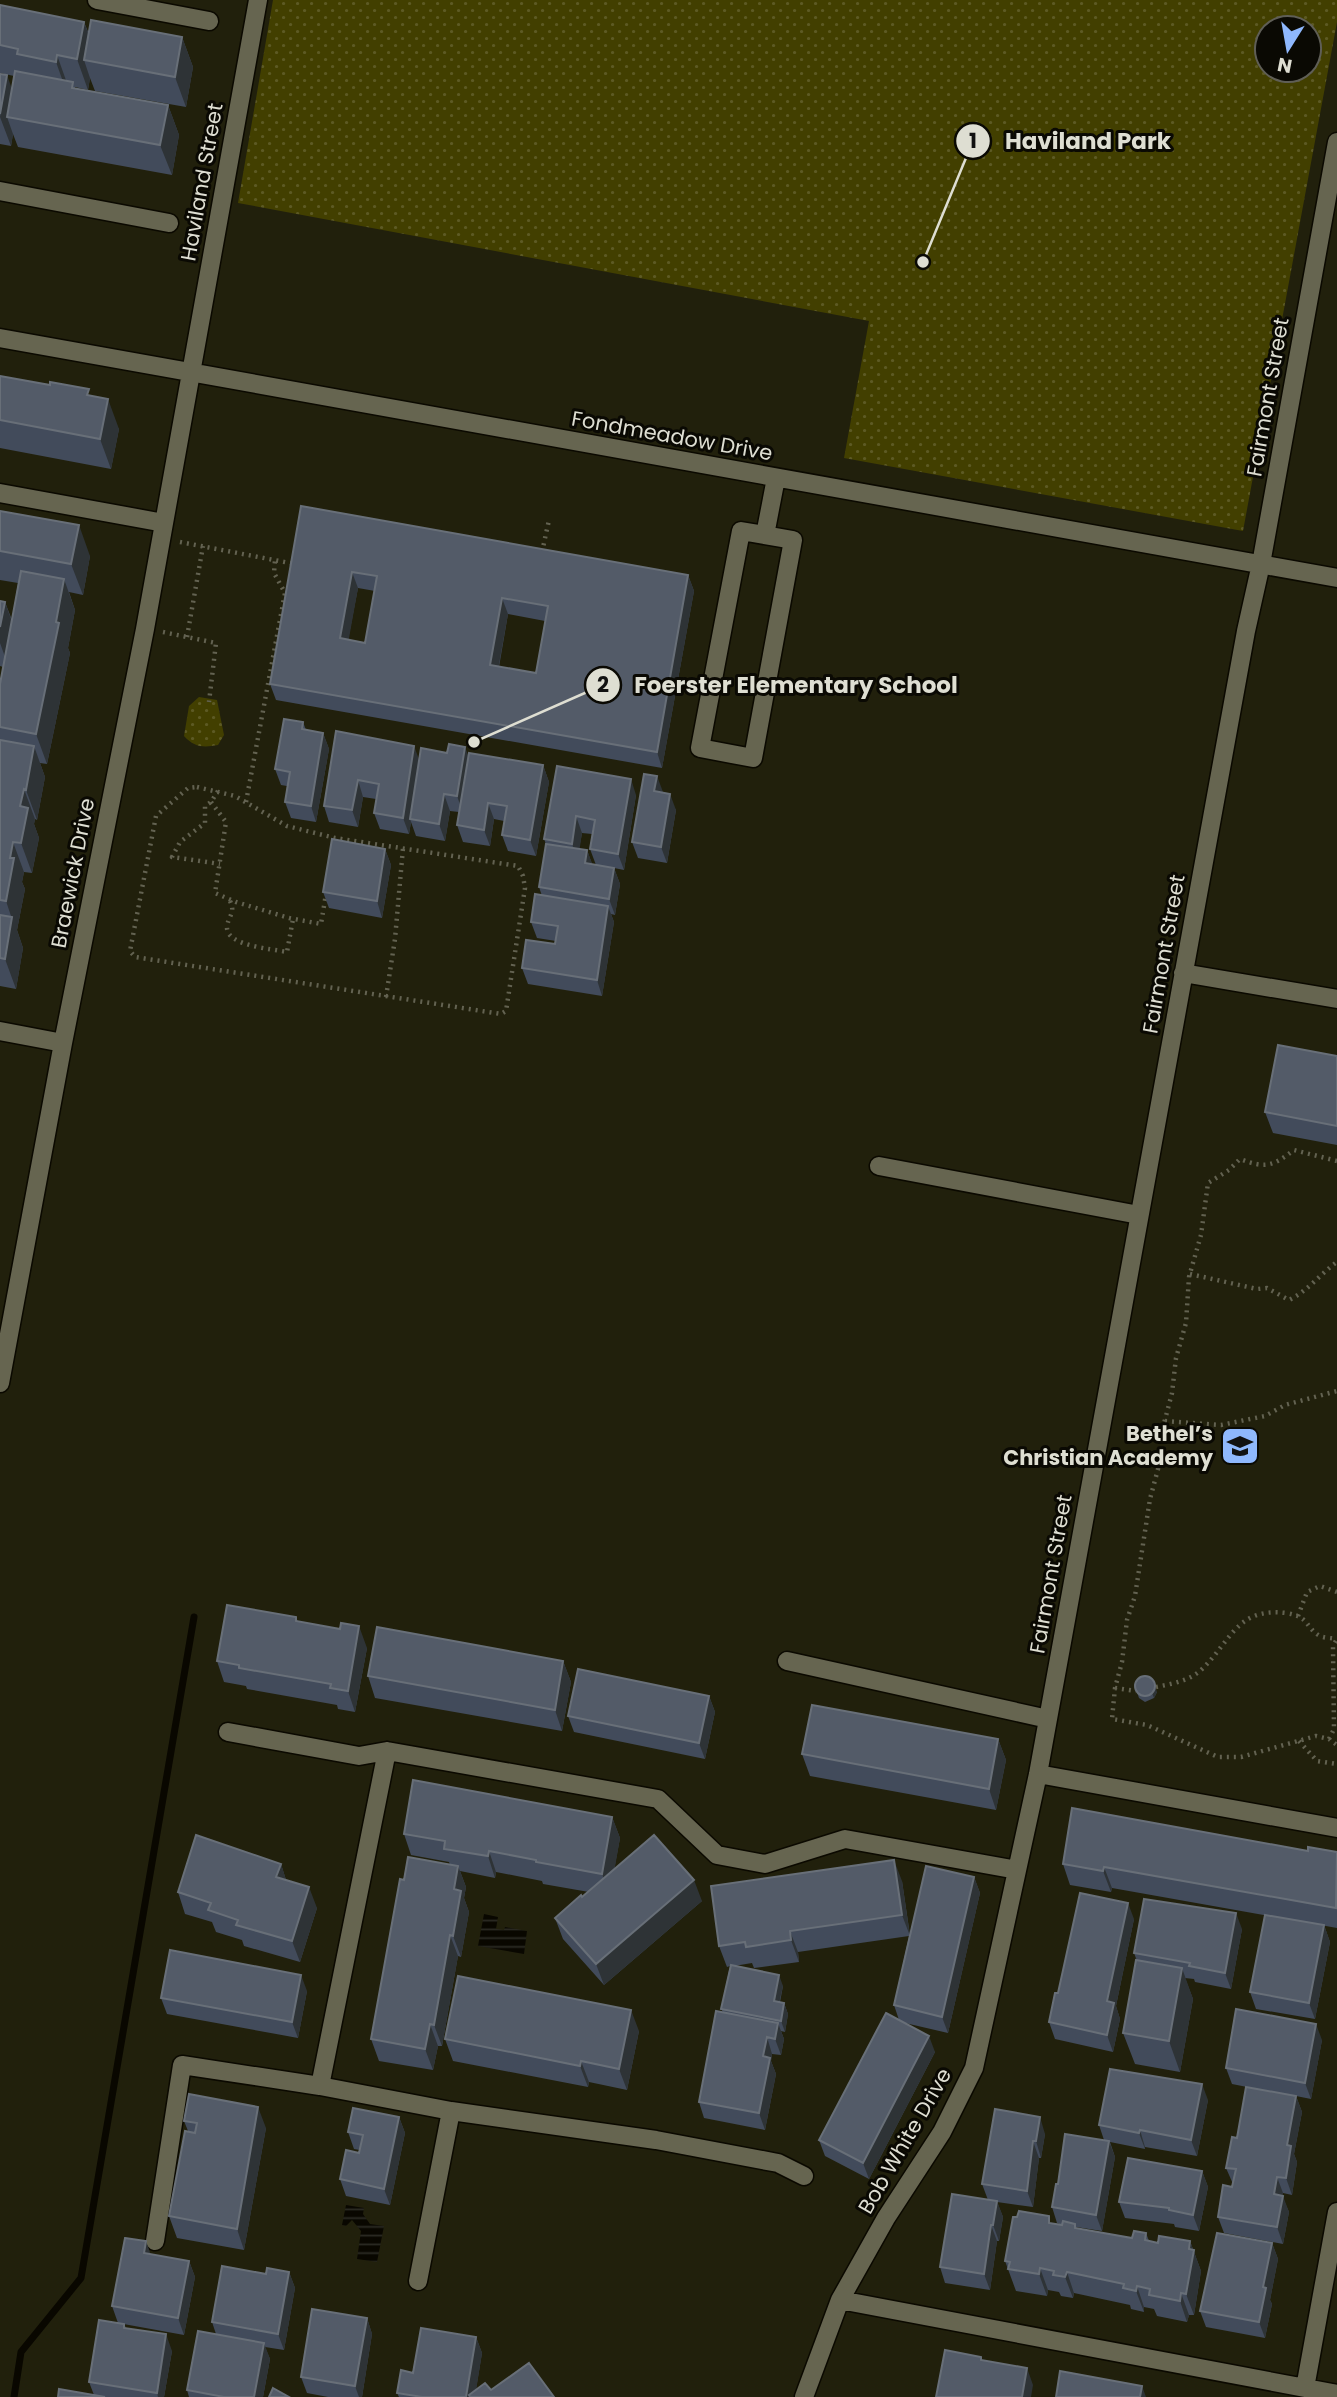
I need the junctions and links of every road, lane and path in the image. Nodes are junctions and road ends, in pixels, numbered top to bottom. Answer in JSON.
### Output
{"nodes":[{"id":1,"x":97,"y":0,"type":"edge"},
{"id":2,"x":258,"y":0,"type":"edge"},
{"id":3,"x":209,"y":21,"type":"dead end"},
{"id":4,"x":1337,"y":142,"type":"edge"},
{"id":5,"x":0,"y":191,"type":"edge"},
{"id":6,"x":169,"y":223,"type":"dead end"},
{"id":7,"x":0,"y":338,"type":"edge"},
{"id":8,"x":190,"y":372,"type":"junction"},
{"id":9,"x":776,"y":478,"type":"junction"},
{"id":10,"x":0,"y":493,"type":"edge"},
{"id":11,"x":549,"y":520,"type":"dead end"},
{"id":12,"x":162,"y":531,"type":"junction"},
{"id":13,"x":765,"y":535,"type":"junction"},
{"id":14,"x":203,"y":546,"type":"junction"},
{"id":15,"x":275,"y":560,"type":"junction"},
{"id":16,"x":300,"y":564,"type":"edge"},
{"id":17,"x":539,"y":564,"type":"edge"},
{"id":18,"x":1261,"y":564,"type":"junction"},
{"id":19,"x":1337,"y":578,"type":"edge"},
{"id":20,"x":145,"y":629,"type":"junction"},
{"id":21,"x":187,"y":637,"type":"junction"},
{"id":22,"x":209,"y":702,"type":"dead end"},
{"id":23,"x":218,"y":791,"type":"junction"},
{"id":24,"x":211,"y":802,"type":"junction"},
{"id":25,"x":246,"y":802,"type":"junction"},
{"id":26,"x":335,"y":838,"type":"junction"},
{"id":27,"x":403,"y":848,"type":"junction"},
{"id":28,"x":333,"y":850,"type":"edge"},
{"id":29,"x":220,"y":864,"type":"junction"},
{"id":30,"x":327,"y":887,"type":"edge"},
{"id":31,"x":230,"y":899,"type":"junction"},
{"id":32,"x":293,"y":919,"type":"junction"},
{"id":33,"x":1183,"y":973,"type":"junction"},
{"id":34,"x":386,"y":997,"type":"junction"},
{"id":35,"x":1337,"y":999,"type":"edge"},
{"id":36,"x":0,"y":1031,"type":"edge"},
{"id":37,"x":63,"y":1043,"type":"junction"},
{"id":38,"x":1337,"y":1161,"type":"edge"},
{"id":39,"x":878,"y":1166,"type":"dead end"},
{"id":40,"x":1139,"y":1216,"type":"junction"},
{"id":41,"x":1337,"y":1262,"type":"edge"},
{"id":42,"x":1190,"y":1274,"type":"junction"},
{"id":43,"x":0,"y":1383,"type":"edge"},
{"id":44,"x":1337,"y":1391,"type":"edge"},
{"id":45,"x":1165,"y":1422,"type":"junction"},
{"id":46,"x":1337,"y":1592,"type":"edge"},
{"id":47,"x":1298,"y":1616,"type":"junction"},
{"id":48,"x":1337,"y":1638,"type":"edge"},
{"id":49,"x":787,"y":1661,"type":"dead end"},
{"id":50,"x":1156,"y":1687,"type":"edge"},
{"id":51,"x":1115,"y":1688,"type":"junction"},
{"id":52,"x":1136,"y":1691,"type":"edge"},
{"id":53,"x":1048,"y":1719,"type":"junction"},
{"id":54,"x":228,"y":1732,"type":"dead end"},
{"id":55,"x":1329,"y":1740,"type":"junction"},
{"id":56,"x":1299,"y":1741,"type":"junction"},
{"id":57,"x":1337,"y":1745,"type":"edge"},
{"id":58,"x":387,"y":1751,"type":"junction"},
{"id":59,"x":1337,"y":1764,"type":"edge"},
{"id":60,"x":1038,"y":1774,"type":"junction"},
{"id":61,"x":1337,"y":1828,"type":"edge"},
{"id":62,"x":1017,"y":1870,"type":"junction"},
{"id":63,"x":320,"y":2087,"type":"junction"},
{"id":64,"x":451,"y":2111,"type":"junction"},
{"id":65,"x":804,"y":2176,"type":"dead end"},
{"id":66,"x":1337,"y":2212,"type":"edge"},
{"id":67,"x":155,"y":2241,"type":"dead end"},
{"id":68,"x":418,"y":2280,"type":"dead end"},
{"id":69,"x":840,"y":2300,"type":"junction"},
{"id":70,"x":1305,"y":2388,"type":"junction"},
{"id":71,"x":1337,"y":2394,"type":"edge"},
{"id":72,"x":804,"y":2397,"type":"edge"}],
"edges":[{"from":1,"to":3,"type":"street"},
{"from":2,"to":8,"type":"street","name":"Haviland Street"},
{"from":4,"to":18,"type":"street","name":"Fairmont Street"},
{"from":5,"to":6,"type":"street"},
{"from":7,"to":8,"type":"street","name":"Fondmeadow Drive"},
{"from":8,"to":9,"type":"street","name":"Fondmeadow Drive"},
{"from":8,"to":12,"type":"street","name":"Braewick Drive"},
{"from":9,"to":13,"type":"street"},
{"from":9,"to":18,"type":"street","name":"Fondmeadow Drive"},
{"from":10,"to":12,"type":"street"},
{"from":11,"to":17,"type":"path"},
{"from":12,"to":14,"type":"path"},
{"from":12,"to":20,"type":"street","name":"Braewick Drive"},
{"from":13,"to":13,"type":"street"},
{"from":14,"to":15,"type":"path"},
{"from":14,"to":21,"type":"path"},
{"from":15,"to":16,"type":"path"},
{"from":15,"to":25,"type":"path"},
{"from":18,"to":19,"type":"street","name":"Fondmeadow Drive"},
{"from":18,"to":33,"type":"street","name":"Fairmont Street"},
{"from":20,"to":21,"type":"path"},
{"from":20,"to":37,"type":"street","name":"Braewick Drive"},
{"from":21,"to":22,"type":"path"},
{"from":23,"to":24,"type":"path"},
{"from":23,"to":25,"type":"path"},
{"from":23,"to":34,"type":"path"},
{"from":24,"to":29,"type":"path"},
{"from":24,"to":29,"type":"path"},
{"from":25,"to":26,"type":"path"},
{"from":26,"to":27,"type":"path"},
{"from":26,"to":28,"type":"path"},
{"from":27,"to":34,"type":"path"},
{"from":27,"to":34,"type":"path"},
{"from":29,"to":31,"type":"path"},
{"from":30,"to":32,"type":"path"},
{"from":31,"to":32,"type":"path"},
{"from":31,"to":32,"type":"path"},
{"from":33,"to":35,"type":"street"},
{"from":33,"to":40,"type":"street","name":"Fairmont Street"},
{"from":36,"to":37,"type":"street"},
{"from":37,"to":43,"type":"street","name":"Braewick Drive"},
{"from":38,"to":42,"type":"path"},
{"from":39,"to":40,"type":"street"},
{"from":40,"to":53,"type":"street","name":"Fairmont Street"},
{"from":41,"to":42,"type":"path"},
{"from":42,"to":45,"type":"path"},
{"from":44,"to":45,"type":"path"},
{"from":45,"to":51,"type":"path"},
{"from":46,"to":47,"type":"path"},
{"from":47,"to":48,"type":"path"},
{"from":47,"to":50,"type":"path"},
{"from":48,"to":55,"type":"path"},
{"from":49,"to":53,"type":"street"},
{"from":51,"to":52,"type":"path"},
{"from":51,"to":56,"type":"path"},
{"from":53,"to":60,"type":"street","name":"Fairmont Street"},
{"from":54,"to":58,"type":"street"},
{"from":55,"to":56,"type":"path"},
{"from":55,"to":57,"type":"path"},
{"from":56,"to":59,"type":"path"},
{"from":58,"to":62,"type":"street"},
{"from":58,"to":63,"type":"street"},
{"from":60,"to":61,"type":"street"},
{"from":60,"to":62,"type":"street","name":"Bob White Drive"},
{"from":62,"to":69,"type":"street","name":"Bob White Drive"},
{"from":63,"to":64,"type":"street"},
{"from":63,"to":67,"type":"street"},
{"from":64,"to":65,"type":"street"},
{"from":64,"to":68,"type":"street"},
{"from":66,"to":70,"type":"street"},
{"from":69,"to":70,"type":"street"},
{"from":69,"to":72,"type":"street","name":"Bob White Drive"},
{"from":70,"to":71,"type":"street"}]}
